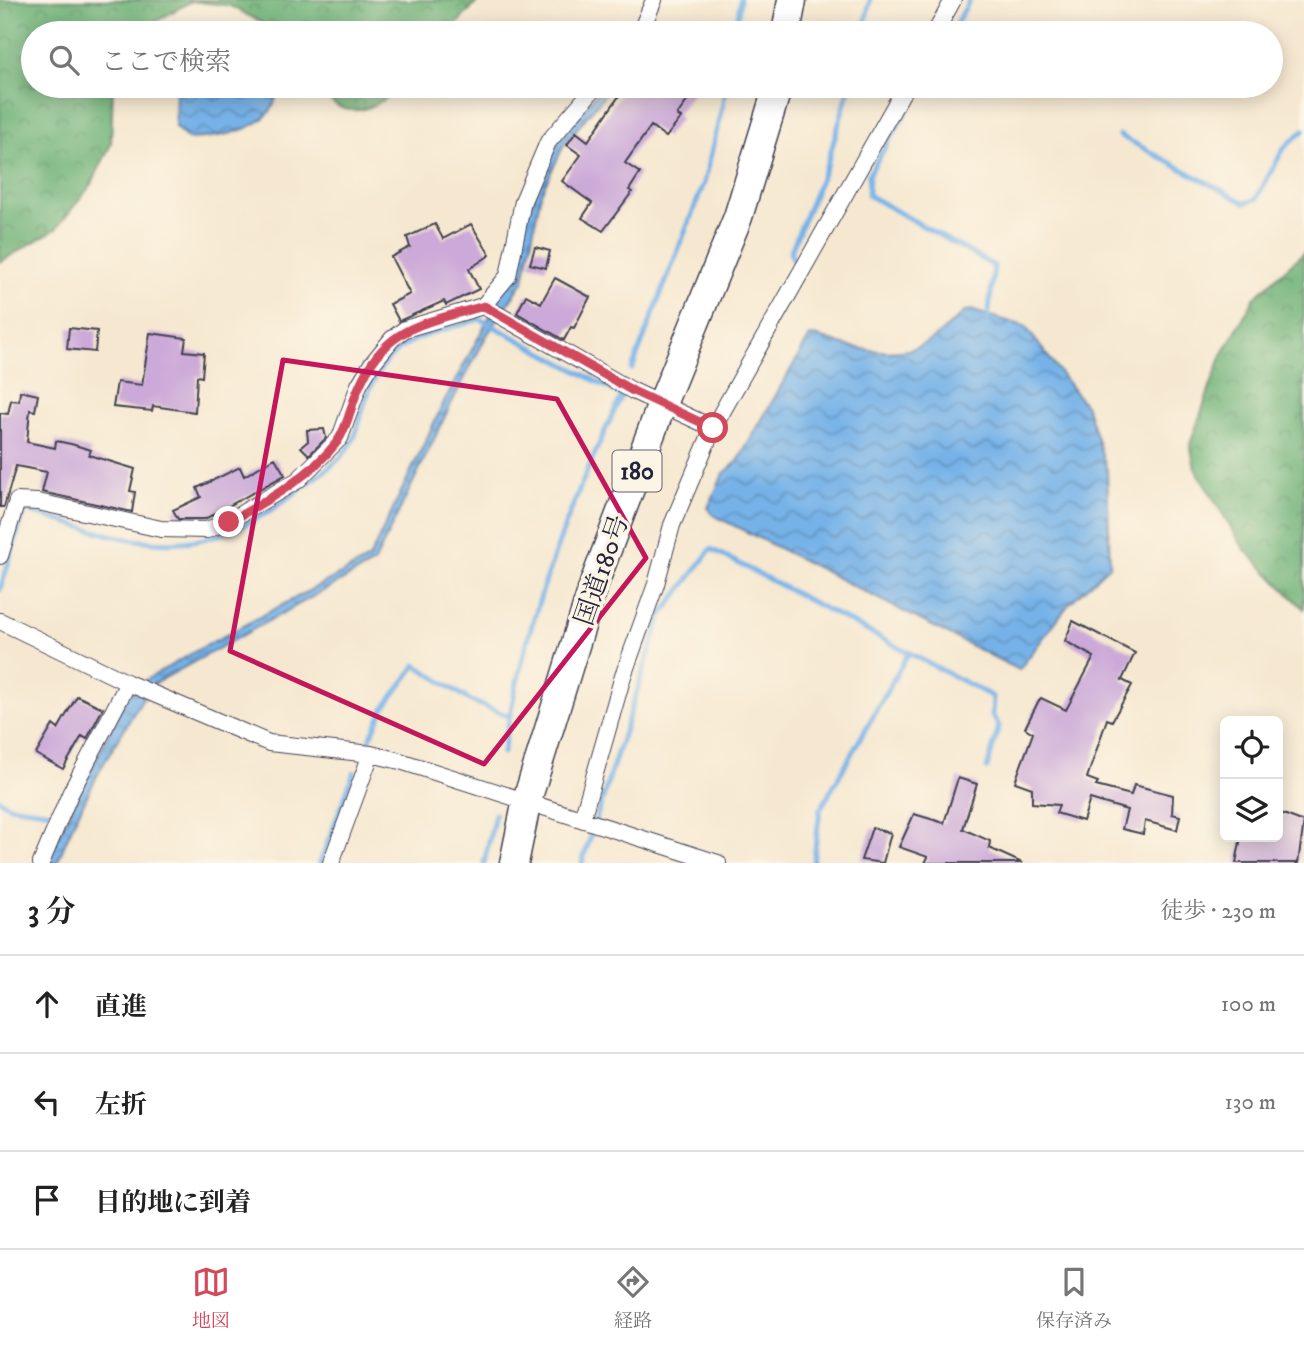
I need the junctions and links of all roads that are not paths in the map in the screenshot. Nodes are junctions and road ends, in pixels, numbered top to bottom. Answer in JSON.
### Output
{"nodes":[{"id":1,"x":654,"y":0,"type":"edge"},
{"id":2,"x":792,"y":0,"type":"edge"},
{"id":3,"x":953,"y":0,"type":"edge"},
{"id":4,"x":645,"y":21,"type":"edge"},
{"id":5,"x":788,"y":21,"type":"edge"},
{"id":6,"x":942,"y":21,"type":"edge"},
{"id":7,"x":586,"y":98,"type":"edge"},
{"id":8,"x":774,"y":98,"type":"edge"},
{"id":9,"x":899,"y":98,"type":"edge"},
{"id":10,"x":484,"y":306,"type":"junction"},
{"id":11,"x":662,"y":404,"type":"junction"},
{"id":12,"x":713,"y":428,"type":"junction"},
{"id":13,"x":0,"y":556,"type":"edge"},
{"id":14,"x":0,"y":621,"type":"edge"},
{"id":15,"x":128,"y":683,"type":"junction"},
{"id":16,"x":371,"y":754,"type":"junction"},
{"id":17,"x":527,"y":800,"type":"junction"},
{"id":18,"x":582,"y":819,"type":"junction"},
{"id":19,"x":41,"y":863,"type":"edge"},
{"id":20,"x":331,"y":863,"type":"edge"},
{"id":21,"x":514,"y":863,"type":"edge"},
{"id":22,"x":718,"y":863,"type":"edge"}],
"edges":[{"from":1,"to":4,"type":"street"},
{"from":2,"to":5,"type":"highway"},
{"from":3,"to":6,"type":"street"},
{"from":7,"to":10,"type":"street"},
{"from":8,"to":11,"type":"highway","name":"国道180号","number":"180"},
{"from":9,"to":12,"type":"street"},
{"from":10,"to":11,"type":"street"},
{"from":10,"to":13,"type":"street"},
{"from":11,"to":12,"type":"street"},
{"from":11,"to":17,"type":"highway","name":"国道180号","number":"180"},
{"from":12,"to":18,"type":"street"},
{"from":14,"to":15,"type":"street"},
{"from":15,"to":16,"type":"street"},
{"from":15,"to":19,"type":"street"},
{"from":16,"to":17,"type":"street"},
{"from":16,"to":20,"type":"street"},
{"from":17,"to":18,"type":"street"},
{"from":17,"to":21,"type":"highway","name":"国道180号","number":"180"},
{"from":18,"to":22,"type":"street"}]}
